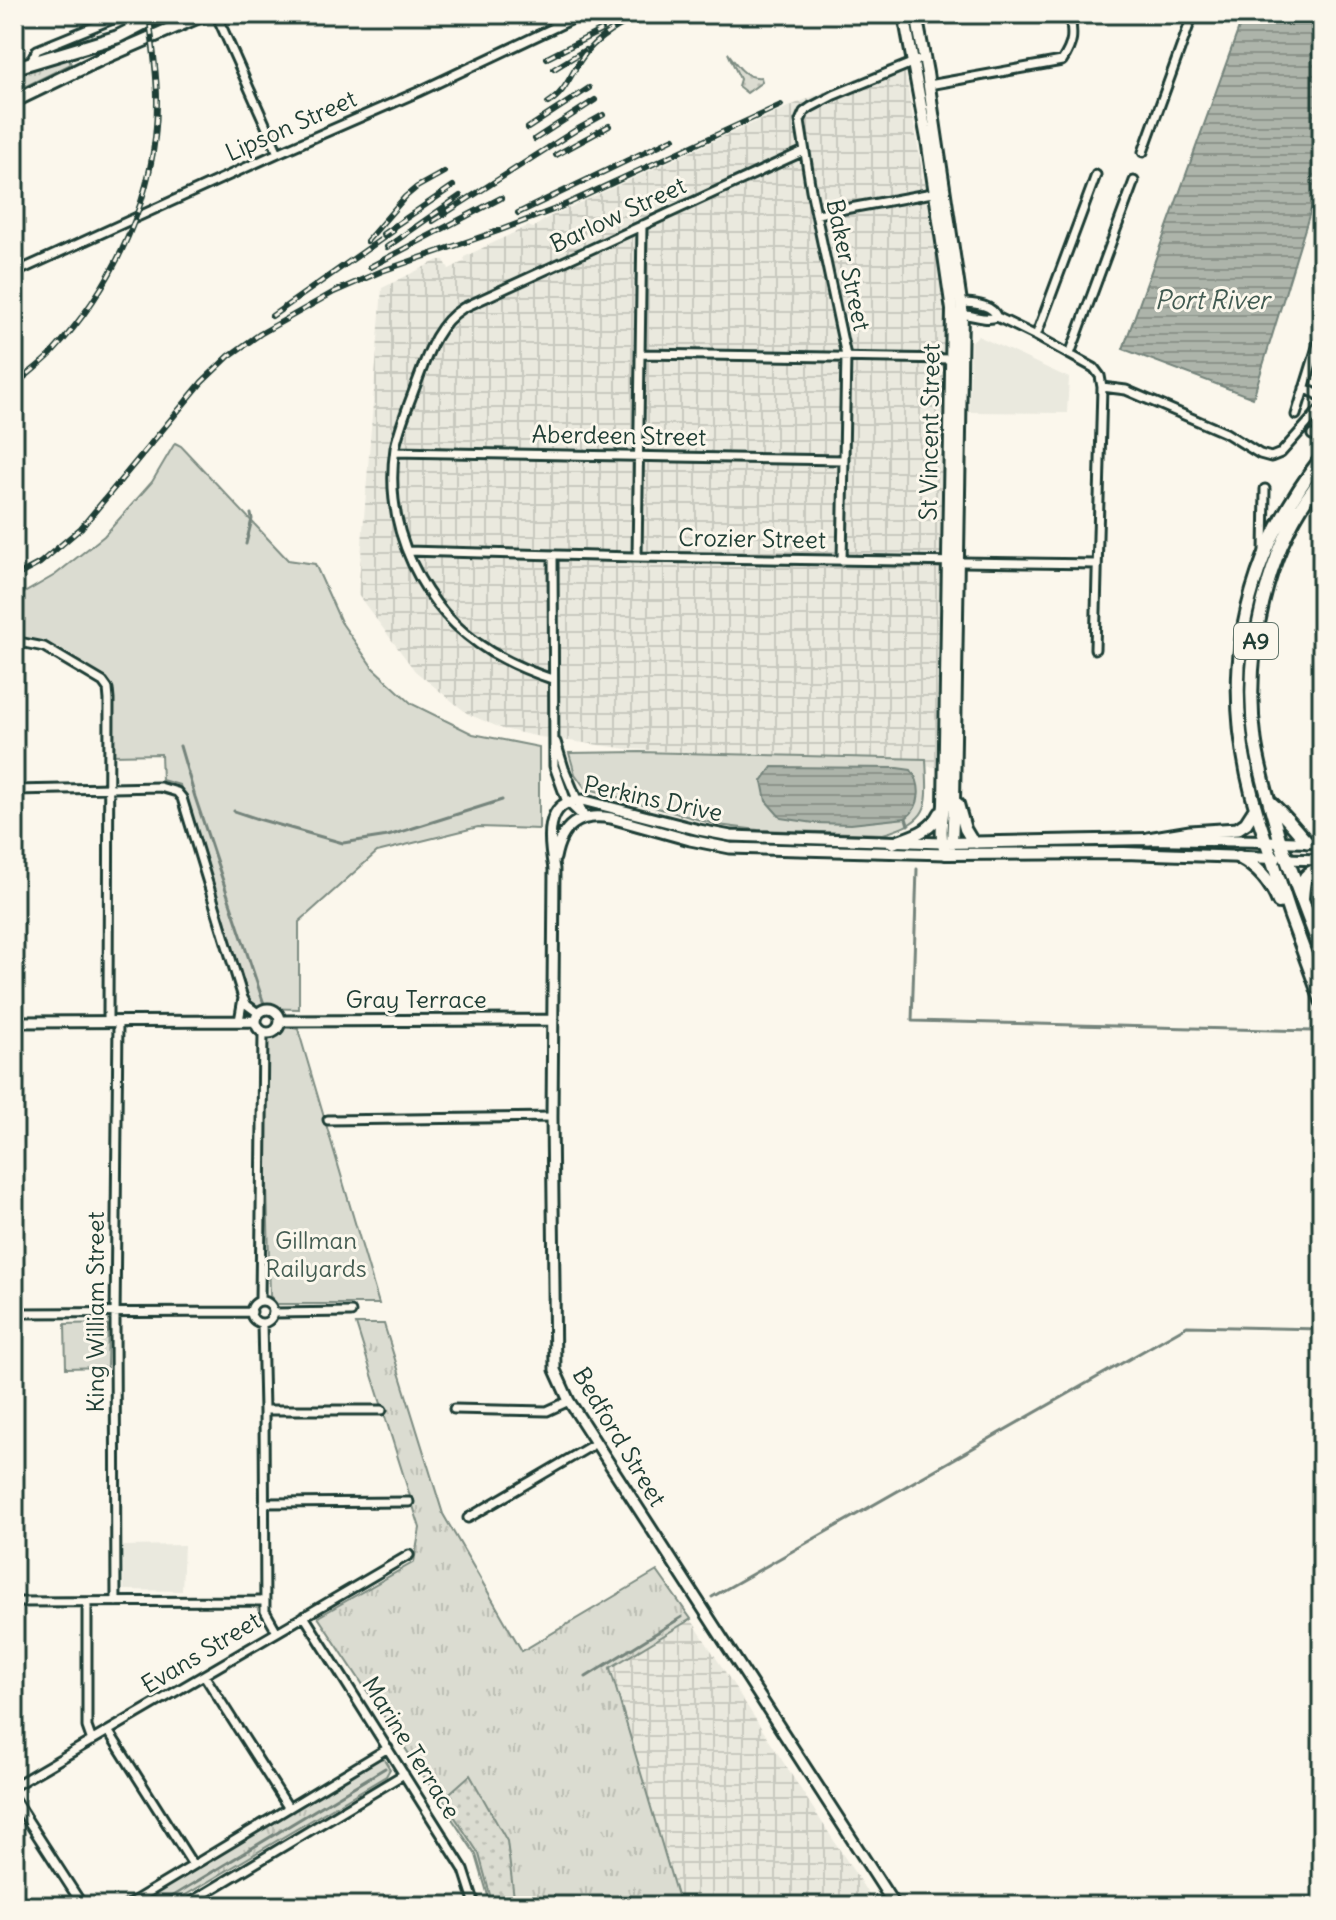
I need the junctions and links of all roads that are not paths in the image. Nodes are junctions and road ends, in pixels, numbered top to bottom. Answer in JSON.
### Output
{"nodes":[{"id":1,"x":125,"y":14,"type":"edge"},
{"id":2,"x":162,"y":14,"type":"edge"},
{"id":3,"x":205,"y":14,"type":"edge"},
{"id":4,"x":216,"y":14,"type":"edge"},
{"id":5,"x":549,"y":14,"type":"edge"},
{"id":6,"x":583,"y":14,"type":"edge"},
{"id":7,"x":947,"y":14,"type":"edge"},
{"id":8,"x":1070,"y":14,"type":"edge"},
{"id":9,"x":1193,"y":14,"type":"edge"},
{"id":10,"x":113,"y":16,"type":"edge"},
{"id":11,"x":911,"y":17,"type":"edge"},
{"id":12,"x":556,"y":27,"type":"junction"},
{"id":13,"x":117,"y":37,"type":"junction"},
{"id":14,"x":140,"y":43,"type":"junction"},
{"id":15,"x":919,"y":59,"type":"junction"},
{"id":16,"x":99,"y":60,"type":"junction"},
{"id":17,"x":28,"y":65,"type":"junction"},
{"id":18,"x":14,"y":68,"type":"edge"},
{"id":19,"x":929,"y":85,"type":"junction"},
{"id":20,"x":14,"y":101,"type":"edge"},
{"id":21,"x":804,"y":151,"type":"junction"},
{"id":22,"x":1143,"y":152,"type":"dead end"},
{"id":23,"x":278,"y":153,"type":"junction"},
{"id":24,"x":1096,"y":175,"type":"dead end"},
{"id":25,"x":1134,"y":181,"type":"dead end"},
{"id":26,"x":939,"y":192,"type":"junction"},
{"id":27,"x":817,"y":214,"type":"junction"},
{"id":28,"x":642,"y":225,"type":"junction"},
{"id":29,"x":14,"y":273,"type":"edge"},
{"id":30,"x":957,"y":310,"type":"junction"},
{"id":31,"x":1322,"y":331,"type":"edge"},
{"id":32,"x":1036,"y":336,"type":"junction"},
{"id":33,"x":641,"y":354,"type":"junction"},
{"id":34,"x":1070,"y":354,"type":"junction"},
{"id":35,"x":846,"y":356,"type":"junction"},
{"id":36,"x":952,"y":359,"type":"junction"},
{"id":37,"x":1102,"y":387,"type":"junction"},
{"id":38,"x":1304,"y":388,"type":"junction"},
{"id":39,"x":1322,"y":399,"type":"edge"},
{"id":40,"x":1322,"y":407,"type":"edge"},
{"id":41,"x":1296,"y":415,"type":"dead end"},
{"id":42,"x":1312,"y":435,"type":"dead end"},
{"id":43,"x":1322,"y":438,"type":"edge"},
{"id":44,"x":395,"y":452,"type":"junction"},
{"id":45,"x":639,"y":457,"type":"junction"},
{"id":46,"x":1322,"y":457,"type":"edge"},
{"id":47,"x":843,"y":460,"type":"junction"},
{"id":48,"x":1322,"y":478,"type":"edge"},
{"id":49,"x":1265,"y":489,"type":"dead end"},
{"id":50,"x":407,"y":551,"type":"junction"},
{"id":51,"x":553,"y":555,"type":"junction"},
{"id":52,"x":1264,"y":555,"type":"junction"},
{"id":53,"x":637,"y":557,"type":"junction"},
{"id":54,"x":842,"y":561,"type":"junction"},
{"id":55,"x":953,"y":562,"type":"junction"},
{"id":56,"x":1097,"y":564,"type":"junction"},
{"id":57,"x":14,"y":641,"type":"edge"},
{"id":58,"x":1095,"y":649,"type":"dead end"},
{"id":59,"x":552,"y":679,"type":"junction"},
{"id":60,"x":108,"y":787,"type":"junction"},
{"id":61,"x":14,"y":790,"type":"edge"},
{"id":62,"x":1269,"y":800,"type":"junction"},
{"id":63,"x":572,"y":801,"type":"junction"},
{"id":64,"x":949,"y":803,"type":"junction"},
{"id":65,"x":1255,"y":809,"type":"junction"},
{"id":66,"x":584,"y":818,"type":"junction"},
{"id":67,"x":1148,"y":839,"type":"junction"},
{"id":68,"x":1266,"y":841,"type":"junction"},
{"id":69,"x":1280,"y":841,"type":"junction"},
{"id":70,"x":1307,"y":842,"type":"junction"},
{"id":71,"x":893,"y":843,"type":"junction"},
{"id":72,"x":946,"y":843,"type":"junction"},
{"id":73,"x":976,"y":843,"type":"junction"},
{"id":74,"x":1322,"y":843,"type":"edge"},
{"id":75,"x":946,"y":854,"type":"junction"},
{"id":76,"x":1239,"y":857,"type":"junction"},
{"id":77,"x":1272,"y":858,"type":"junction"},
{"id":78,"x":1286,"y":859,"type":"junction"},
{"id":79,"x":1322,"y":860,"type":"edge"},
{"id":80,"x":1322,"y":868,"type":"edge"},
{"id":81,"x":554,"y":869,"type":"junction"},
{"id":82,"x":1302,"y":901,"type":"junction"},
{"id":83,"x":1322,"y":953,"type":"edge"},
{"id":84,"x":1308,"y":962,"type":"junction"},
{"id":85,"x":243,"y":998,"type":"junction"},
{"id":86,"x":1322,"y":1001,"type":"edge"},
{"id":87,"x":257,"y":1017,"type":"junction"},
{"id":88,"x":553,"y":1020,"type":"junction"},
{"id":89,"x":239,"y":1021,"type":"junction"},
{"id":90,"x":280,"y":1021,"type":"junction"},
{"id":91,"x":14,"y":1022,"type":"edge"},
{"id":92,"x":113,"y":1022,"type":"junction"},
{"id":93,"x":263,"y":1034,"type":"junction"},
{"id":94,"x":552,"y":1117,"type":"junction"},
{"id":95,"x":328,"y":1120,"type":"dead end"},
{"id":96,"x":260,"y":1301,"type":"junction"},
{"id":97,"x":252,"y":1312,"type":"junction"},
{"id":98,"x":351,"y":1312,"type":"dead end"},
{"id":99,"x":14,"y":1313,"type":"edge"},
{"id":100,"x":115,"y":1313,"type":"junction"},
{"id":101,"x":273,"y":1313,"type":"junction"},
{"id":102,"x":262,"y":1323,"type":"junction"},
{"id":103,"x":569,"y":1401,"type":"junction"},
{"id":104,"x":454,"y":1409,"type":"dead end"},
{"id":105,"x":264,"y":1410,"type":"junction"},
{"id":106,"x":382,"y":1410,"type":"dead end"},
{"id":107,"x":596,"y":1443,"type":"junction"},
{"id":108,"x":409,"y":1502,"type":"dead end"},
{"id":109,"x":264,"y":1503,"type":"junction"},
{"id":110,"x":468,"y":1518,"type":"dead end"},
{"id":111,"x":409,"y":1555,"type":"dead end"},
{"id":112,"x":264,"y":1601,"type":"junction"},
{"id":113,"x":14,"y":1602,"type":"edge"},
{"id":114,"x":87,"y":1602,"type":"junction"},
{"id":115,"x":116,"y":1602,"type":"junction"},
{"id":116,"x":304,"y":1616,"type":"junction"},
{"id":117,"x":277,"y":1632,"type":"junction"},
{"id":118,"x":204,"y":1675,"type":"junction"},
{"id":119,"x":109,"y":1732,"type":"junction"},
{"id":120,"x":92,"y":1741,"type":"junction"},
{"id":121,"x":388,"y":1748,"type":"junction"},
{"id":122,"x":404,"y":1774,"type":"junction"},
{"id":123,"x":14,"y":1786,"type":"edge"},
{"id":124,"x":14,"y":1799,"type":"edge"},
{"id":125,"x":288,"y":1807,"type":"junction"},
{"id":126,"x":193,"y":1865,"type":"junction"},
{"id":127,"x":83,"y":1906,"type":"edge"},
{"id":128,"x":126,"y":1906,"type":"edge"},
{"id":129,"x":184,"y":1906,"type":"edge"},
{"id":130,"x":473,"y":1906,"type":"edge"},
{"id":131,"x":895,"y":1906,"type":"edge"}],
"edges":[{"from":1,"to":10,"type":"street"},
{"from":2,"to":13,"type":"main road"},
{"from":3,"to":14,"type":"main road"},
{"from":4,"to":23,"type":"street"},
{"from":5,"to":12,"type":"street"},
{"from":6,"to":12,"type":"street","name":"Lipson Street"},
{"from":7,"to":11,"type":"street"},
{"from":8,"to":19,"type":"street"},
{"from":9,"to":22,"type":"street"},
{"from":10,"to":13,"type":"street"},
{"from":10,"to":17,"type":"street"},
{"from":11,"to":15,"type":"main road","name":"St Vincent Street"},
{"from":12,"to":23,"type":"street","name":"Lipson Street"},
{"from":13,"to":14,"type":"main road"},
{"from":13,"to":16,"type":"main road"},
{"from":13,"to":17,"type":"main road"},
{"from":14,"to":16,"type":"main road"},
{"from":15,"to":19,"type":"main road","name":"St Vincent Street"},
{"from":15,"to":21,"type":"street","name":"Baker Street"},
{"from":15,"to":26,"type":"main road","name":"St Vincent Street"},
{"from":16,"to":20,"type":"main road"},
{"from":17,"to":18,"type":"main road"},
{"from":19,"to":26,"type":"main road","name":"St Vincent Street"},
{"from":21,"to":27,"type":"street","name":"Baker Street"},
{"from":21,"to":28,"type":"street","name":"Barlow Street"},
{"from":23,"to":29,"type":"street","name":"Lipson Street"},
{"from":24,"to":32,"type":"street"},
{"from":25,"to":34,"type":"street"},
{"from":26,"to":27,"type":"street"},
{"from":26,"to":30,"type":"main road","name":"St Vincent Street"},
{"from":27,"to":35,"type":"street","name":"Baker Street"},
{"from":28,"to":33,"type":"street"},
{"from":28,"to":44,"type":"street","name":"Barlow Street"},
{"from":30,"to":32,"type":"street"},
{"from":30,"to":36,"type":"main road","name":"St Vincent Street"},
{"from":30,"to":55,"type":"main road","name":"St Vincent Street"},
{"from":31,"to":38,"type":"street"},
{"from":32,"to":34,"type":"street"},
{"from":33,"to":35,"type":"street"},
{"from":33,"to":45,"type":"street"},
{"from":34,"to":37,"type":"street"},
{"from":35,"to":36,"type":"street"},
{"from":35,"to":47,"type":"street","name":"Baker Street"},
{"from":36,"to":55,"type":"main road","name":"St Vincent Street"},
{"from":37,"to":40,"type":"street"},
{"from":37,"to":56,"type":"street"},
{"from":38,"to":39,"type":"street"},
{"from":38,"to":41,"type":"street"},
{"from":42,"to":43,"type":"street"},
{"from":44,"to":45,"type":"street","name":"Aberdeen Street"},
{"from":44,"to":50,"type":"street"},
{"from":45,"to":47,"type":"street","name":"Aberdeen Street"},
{"from":45,"to":53,"type":"street"},
{"from":46,"to":52,"type":"main road","number":"A9"},
{"from":47,"to":54,"type":"street","name":"Baker Street"},
{"from":48,"to":62,"type":"main road","number":"A9"},
{"from":49,"to":52,"type":"street"},
{"from":50,"to":51,"type":"street","name":"Crozier Street"},
{"from":50,"to":59,"type":"street"},
{"from":51,"to":53,"type":"street","name":"Crozier Street"},
{"from":51,"to":59,"type":"street"},
{"from":52,"to":65,"type":"main road","number":"A9"},
{"from":53,"to":54,"type":"street","name":"Crozier Street"},
{"from":54,"to":55,"type":"street","name":"Crozier Street"},
{"from":55,"to":56,"type":"street","name":"Crozier Street"},
{"from":55,"to":64,"type":"main road","name":"St Vincent Street"},
{"from":56,"to":58,"type":"street"},
{"from":57,"to":60,"type":"street","name":"King William Street"},
{"from":59,"to":63,"type":"street"},
{"from":60,"to":61,"type":"street"},
{"from":60,"to":85,"type":"street"},
{"from":60,"to":92,"type":"street","name":"King William Street"},
{"from":62,"to":69,"type":"main road","number":"A9"},
{"from":62,"to":70,"type":"main road"},
{"from":63,"to":66,"type":"street"},
{"from":63,"to":71,"type":"street","name":"Perkins Drive"},
{"from":63,"to":81,"type":"street","name":"Perkins Drive"},
{"from":64,"to":71,"type":"main road"},
{"from":64,"to":72,"type":"main road","name":"St Vincent Street"},
{"from":64,"to":73,"type":"main road"},
{"from":65,"to":67,"type":"main road"},
{"from":65,"to":68,"type":"main road","number":"A9"},
{"from":66,"to":75,"type":"street","name":"Perkins Drive"},
{"from":66,"to":81,"type":"street","name":"Perkins Drive"},
{"from":67,"to":68,"type":"main road","name":"Perkins Drive"},
{"from":67,"to":73,"type":"main road","name":"Perkins Drive"},
{"from":68,"to":69,"type":"street","name":"Perkins Drive"},
{"from":68,"to":77,"type":"highway","number":"A9"},
{"from":69,"to":70,"type":"street","name":"Perkins Drive"},
{"from":69,"to":78,"type":"highway","number":"A9"},
{"from":70,"to":74,"type":"street","name":"Perkins Drive"},
{"from":71,"to":72,"type":"street","name":"Perkins Drive"},
{"from":72,"to":73,"type":"main road","name":"Perkins Drive"},
{"from":72,"to":75,"type":"main road","name":"St Vincent Street"},
{"from":75,"to":76,"type":"main road","name":"Perkins Drive"},
{"from":76,"to":77,"type":"main road","name":"Perkins Drive"},
{"from":76,"to":84,"type":"highway"},
{"from":77,"to":78,"type":"main road","name":"Perkins Drive"},
{"from":77,"to":84,"type":"highway","number":"A9"},
{"from":78,"to":79,"type":"street","name":"Perkins Drive"},
{"from":78,"to":82,"type":"highway","number":"A9"},
{"from":80,"to":82,"type":"highway"},
{"from":81,"to":88,"type":"street","name":"Bedford Street"},
{"from":82,"to":83,"type":"highway","number":"A9"},
{"from":84,"to":86,"type":"highway","number":"A9"},
{"from":85,"to":87,"type":"street"},
{"from":85,"to":89,"type":"street"},
{"from":87,"to":89,"type":"street"},
{"from":87,"to":90,"type":"street"},
{"from":87,"to":93,"type":"street"},
{"from":88,"to":90,"type":"street","name":"Gray Terrace"},
{"from":88,"to":94,"type":"street","name":"Bedford Street"},
{"from":89,"to":92,"type":"street"},
{"from":90,"to":93,"type":"street"},
{"from":91,"to":92,"type":"street"},
{"from":92,"to":100,"type":"street","name":"King William Street"},
{"from":93,"to":96,"type":"street"},
{"from":94,"to":95,"type":"street"},
{"from":94,"to":103,"type":"street","name":"Bedford Street"},
{"from":96,"to":97,"type":"street"},
{"from":96,"to":101,"type":"street"},
{"from":97,"to":100,"type":"street"},
{"from":97,"to":102,"type":"street"},
{"from":98,"to":101,"type":"street"},
{"from":99,"to":100,"type":"street"},
{"from":100,"to":115,"type":"street","name":"King William Street"},
{"from":101,"to":102,"type":"street"},
{"from":102,"to":105,"type":"street"},
{"from":103,"to":104,"type":"street"},
{"from":103,"to":107,"type":"street","name":"Bedford Street"},
{"from":105,"to":106,"type":"street"},
{"from":105,"to":109,"type":"street"},
{"from":107,"to":110,"type":"street"},
{"from":107,"to":131,"type":"street","name":"Bedford Street"},
{"from":108,"to":109,"type":"street"},
{"from":109,"to":112,"type":"street"},
{"from":111,"to":116,"type":"street","name":"Evans Street"},
{"from":112,"to":115,"type":"street"},
{"from":112,"to":117,"type":"street"},
{"from":113,"to":114,"type":"street"},
{"from":114,"to":115,"type":"street"},
{"from":114,"to":120,"type":"street"},
{"from":116,"to":117,"type":"street","name":"Evans Street"},
{"from":116,"to":121,"type":"street","name":"Marine Terrace"},
{"from":117,"to":118,"type":"street","name":"Evans Street"},
{"from":118,"to":119,"type":"street","name":"Evans Street"},
{"from":118,"to":125,"type":"street"},
{"from":119,"to":120,"type":"street","name":"Evans Street"},
{"from":119,"to":126,"type":"street"},
{"from":120,"to":123,"type":"street","name":"Evans Street"},
{"from":121,"to":122,"type":"street","name":"Marine Terrace"},
{"from":121,"to":125,"type":"street"},
{"from":122,"to":129,"type":"street"},
{"from":122,"to":130,"type":"street","name":"Marine Terrace"},
{"from":124,"to":127,"type":"street"},
{"from":125,"to":126,"type":"street"},
{"from":126,"to":128,"type":"street"}]}
